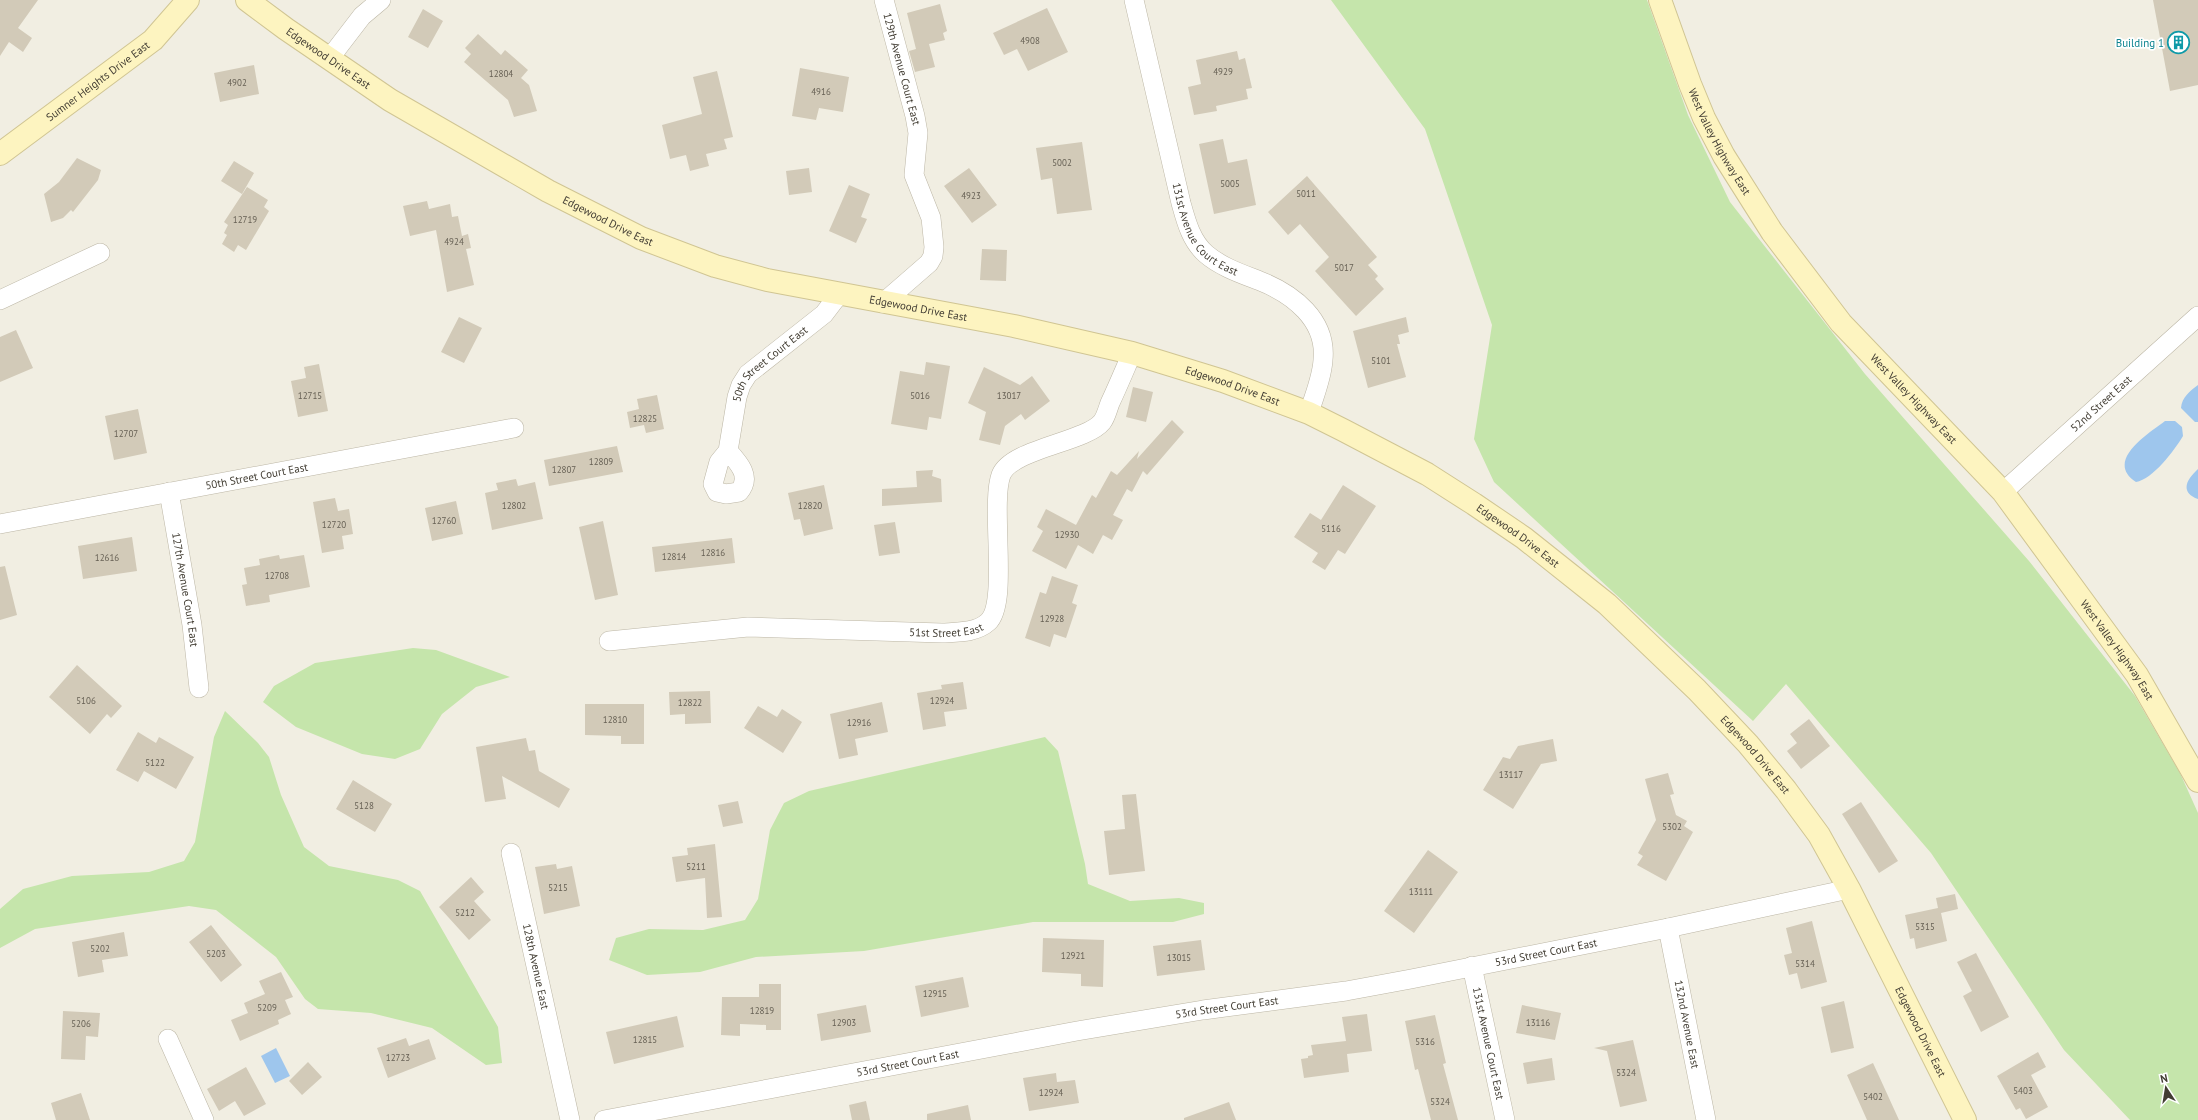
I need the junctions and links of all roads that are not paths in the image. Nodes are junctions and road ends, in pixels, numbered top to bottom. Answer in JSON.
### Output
{"nodes":[{"id":1,"x":188,"y":0,"type":"edge"},
{"id":2,"x":248,"y":0,"type":"edge"},
{"id":3,"x":381,"y":0,"type":"edge"},
{"id":4,"x":884,"y":0,"type":"edge"},
{"id":5,"x":1134,"y":0,"type":"edge"},
{"id":6,"x":1660,"y":0,"type":"edge"},
{"id":7,"x":329,"y":59,"type":"junction"},
{"id":8,"x":0,"y":154,"type":"edge"},
{"id":9,"x":100,"y":253,"type":"dead end"},
{"id":10,"x":840,"y":293,"type":"junction"},
{"id":11,"x":0,"y":300,"type":"edge"},
{"id":12,"x":883,"y":303,"type":"junction"},
{"id":13,"x":2198,"y":316,"type":"edge"},
{"id":14,"x":1132,"y":352,"type":"junction"},
{"id":15,"x":1309,"y":413,"type":"junction"},
{"id":16,"x":514,"y":428,"type":"dead end"},
{"id":17,"x":728,"y":451,"type":"dead end"},
{"id":18,"x":169,"y":492,"type":"junction"},
{"id":19,"x":2003,"y":492,"type":"junction"},
{"id":20,"x":0,"y":524,"type":"edge"},
{"id":21,"x":609,"y":641,"type":"dead end"},
{"id":22,"x":199,"y":688,"type":"dead end"},
{"id":23,"x":2198,"y":781,"type":"edge"},
{"id":24,"x":511,"y":854,"type":"dead end"},
{"id":25,"x":1849,"y":889,"type":"junction"},
{"id":26,"x":1668,"y":928,"type":"junction"},
{"id":27,"x":1472,"y":966,"type":"junction"},
{"id":28,"x":168,"y":1038,"type":"dead end"},
{"id":29,"x":204,"y":1120,"type":"edge"},
{"id":30,"x":570,"y":1120,"type":"edge"},
{"id":31,"x":604,"y":1120,"type":"edge"},
{"id":32,"x":1505,"y":1120,"type":"edge"},
{"id":33,"x":1706,"y":1120,"type":"edge"},
{"id":34,"x":1965,"y":1120,"type":"edge"}],
"edges":[{"from":1,"to":8,"type":"street","name":"Sumner Heights Drive East"},
{"from":2,"to":7,"type":"street","name":"Edgewood Drive East"},
{"from":3,"to":7,"type":"street"},
{"from":4,"to":12,"type":"street","name":"129th Avenue Court East"},
{"from":5,"to":15,"type":"street","name":"131st Avenue Court East"},
{"from":6,"to":19,"type":"street","name":"West Valley Highway East"},
{"from":7,"to":10,"type":"street","name":"Edgewood Drive East"},
{"from":9,"to":11,"type":"street"},
{"from":10,"to":12,"type":"street","name":"Edgewood Drive East"},
{"from":10,"to":17,"type":"street","name":"50th Street Court East"},
{"from":12,"to":14,"type":"street","name":"Edgewood Drive East"},
{"from":13,"to":19,"type":"street","name":"52nd Street East"},
{"from":14,"to":15,"type":"street","name":"Edgewood Drive East"},
{"from":14,"to":21,"type":"street","name":"51st Street East"},
{"from":15,"to":25,"type":"street","name":"Edgewood Drive East"},
{"from":16,"to":18,"type":"street","name":"50th Street Court East"},
{"from":18,"to":20,"type":"street","name":"50th Street Court East"},
{"from":18,"to":22,"type":"street","name":"127th Avenue Court East"},
{"from":19,"to":23,"type":"street","name":"West Valley Highway East"},
{"from":24,"to":30,"type":"street","name":"128th Avenue East"},
{"from":25,"to":26,"type":"street","name":"53rd Street Court East"},
{"from":25,"to":34,"type":"street","name":"Edgewood Drive East"},
{"from":26,"to":27,"type":"street","name":"53rd Street Court East"},
{"from":26,"to":33,"type":"street","name":"132nd Avenue East"},
{"from":27,"to":31,"type":"street","name":"53rd Street Court East"},
{"from":27,"to":32,"type":"street","name":"131st Avenue Court East"},
{"from":28,"to":29,"type":"street"}]}
